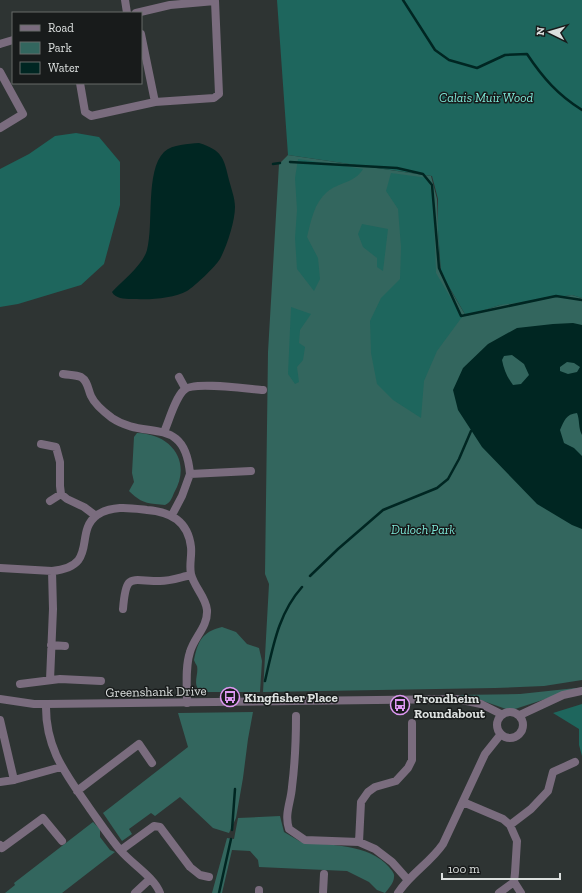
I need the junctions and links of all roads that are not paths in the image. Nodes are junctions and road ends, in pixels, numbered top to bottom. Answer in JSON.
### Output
{"nodes":[{"id":1,"x":125,"y":0,"type":"edge"},
{"id":2,"x":215,"y":0,"type":"edge"},
{"id":3,"x":127,"y":12,"type":"edge"},
{"id":4,"x":140,"y":12,"type":"edge"},
{"id":5,"x":142,"y":39,"type":"edge"},
{"id":6,"x":12,"y":40,"type":"edge"},
{"id":7,"x":0,"y":42,"type":"edge"},
{"id":8,"x":0,"y":72,"type":"edge"},
{"id":9,"x":80,"y":84,"type":"edge"},
{"id":10,"x":155,"y":102,"type":"junction"},
{"id":11,"x":0,"y":128,"type":"edge"},
{"id":12,"x":63,"y":374,"type":"dead end"},
{"id":13,"x":178,"y":377,"type":"dead end"},
{"id":14,"x":185,"y":388,"type":"junction"},
{"id":15,"x":264,"y":390,"type":"dead end"},
{"id":16,"x":164,"y":432,"type":"junction"},
{"id":17,"x":40,"y":444,"type":"dead end"},
{"id":18,"x":250,"y":471,"type":"dead end"},
{"id":19,"x":190,"y":474,"type":"junction"},
{"id":20,"x":61,"y":494,"type":"junction"},
{"id":21,"x":50,"y":501,"type":"dead end"},
{"id":22,"x":172,"y":515,"type":"junction"},
{"id":23,"x":96,"y":516,"type":"junction"},
{"id":24,"x":0,"y":568,"type":"edge"},
{"id":25,"x":52,"y":571,"type":"junction"},
{"id":26,"x":191,"y":575,"type":"junction"},
{"id":27,"x":123,"y":609,"type":"dead end"},
{"id":28,"x":52,"y":645,"type":"junction"},
{"id":29,"x":65,"y":646,"type":"dead end"},
{"id":30,"x":50,"y":680,"type":"junction"},
{"id":31,"x":100,"y":681,"type":"dead end"},
{"id":32,"x":20,"y":684,"type":"dead end"},
{"id":33,"x":582,"y":691,"type":"edge"},
{"id":34,"x":0,"y":699,"type":"edge"},
{"id":35,"x":187,"y":703,"type":"junction"},
{"id":36,"x":46,"y":704,"type":"junction"},
{"id":37,"x":502,"y":714,"type":"junction"},
{"id":38,"x":520,"y":715,"type":"junction"},
{"id":39,"x":296,"y":716,"type":"dead end"},
{"id":40,"x":0,"y":720,"type":"edge"},
{"id":41,"x":412,"y":723,"type":"dead end"},
{"id":42,"x":501,"y":734,"type":"junction"},
{"id":43,"x":575,"y":762,"type":"dead end"},
{"id":44,"x":152,"y":763,"type":"dead end"},
{"id":45,"x":61,"y":767,"type":"junction"},
{"id":46,"x":14,"y":780,"type":"junction"},
{"id":47,"x":0,"y":782,"type":"edge"},
{"id":48,"x":77,"y":790,"type":"junction"},
{"id":49,"x":463,"y":802,"type":"junction"},
{"id":50,"x":510,"y":825,"type":"junction"},
{"id":51,"x":62,"y":841,"type":"dead end"},
{"id":52,"x":359,"y":842,"type":"junction"},
{"id":53,"x":1,"y":847,"type":"edge"},
{"id":54,"x":121,"y":850,"type":"junction"},
{"id":55,"x":324,"y":874,"type":"dead end"},
{"id":56,"x":209,"y":877,"type":"dead end"},
{"id":57,"x":150,"y":879,"type":"junction"},
{"id":58,"x":408,"y":880,"type":"junction"},
{"id":59,"x":514,"y":882,"type":"junction"},
{"id":60,"x":136,"y":893,"type":"edge"},
{"id":61,"x":160,"y":893,"type":"edge"},
{"id":62,"x":323,"y":893,"type":"edge"},
{"id":63,"x":398,"y":893,"type":"edge"},
{"id":64,"x":499,"y":893,"type":"edge"},
{"id":65,"x":521,"y":893,"type":"edge"}],
"edges":[{"from":1,"to":3,"type":"street"},
{"from":2,"to":4,"type":"street"},
{"from":2,"to":10,"type":"street"},
{"from":5,"to":10,"type":"street"},
{"from":6,"to":7,"type":"street"},
{"from":8,"to":11,"type":"street"},
{"from":9,"to":10,"type":"street"},
{"from":12,"to":16,"type":"street"},
{"from":13,"to":14,"type":"street"},
{"from":14,"to":15,"type":"street"},
{"from":14,"to":16,"type":"street"},
{"from":16,"to":19,"type":"street"},
{"from":17,"to":20,"type":"street"},
{"from":18,"to":19,"type":"street"},
{"from":19,"to":22,"type":"street"},
{"from":20,"to":21,"type":"street"},
{"from":20,"to":23,"type":"street"},
{"from":22,"to":23,"type":"street"},
{"from":22,"to":26,"type":"street"},
{"from":23,"to":25,"type":"street"},
{"from":24,"to":25,"type":"street"},
{"from":25,"to":28,"type":"street"},
{"from":26,"to":27,"type":"street"},
{"from":26,"to":35,"type":"street"},
{"from":28,"to":29,"type":"street"},
{"from":28,"to":30,"type":"street"},
{"from":30,"to":31,"type":"street"},
{"from":30,"to":32,"type":"street"},
{"from":33,"to":38,"type":"street"},
{"from":34,"to":36,"type":"street","name":"Greenshank Drive"},
{"from":35,"to":36,"type":"street","name":"Greenshank Drive"},
{"from":35,"to":37,"type":"street","name":"Greenshank Drive"},
{"from":36,"to":45,"type":"street"},
{"from":37,"to":38,"type":"street"},
{"from":37,"to":42,"type":"street"},
{"from":38,"to":42,"type":"street"},
{"from":39,"to":52,"type":"street"},
{"from":40,"to":46,"type":"street"},
{"from":41,"to":52,"type":"street"},
{"from":42,"to":49,"type":"street"},
{"from":43,"to":50,"type":"street"},
{"from":44,"to":48,"type":"street"},
{"from":45,"to":46,"type":"street"},
{"from":45,"to":48,"type":"street"},
{"from":46,"to":47,"type":"street"},
{"from":48,"to":54,"type":"street"},
{"from":49,"to":50,"type":"street"},
{"from":49,"to":58,"type":"street"},
{"from":50,"to":59,"type":"street"},
{"from":51,"to":53,"type":"street"},
{"from":52,"to":58,"type":"street"},
{"from":54,"to":56,"type":"street"},
{"from":54,"to":57,"type":"street"},
{"from":55,"to":62,"type":"street"},
{"from":57,"to":60,"type":"street"},
{"from":57,"to":61,"type":"street"},
{"from":58,"to":63,"type":"street"},
{"from":59,"to":64,"type":"street"},
{"from":59,"to":65,"type":"street"}]}
